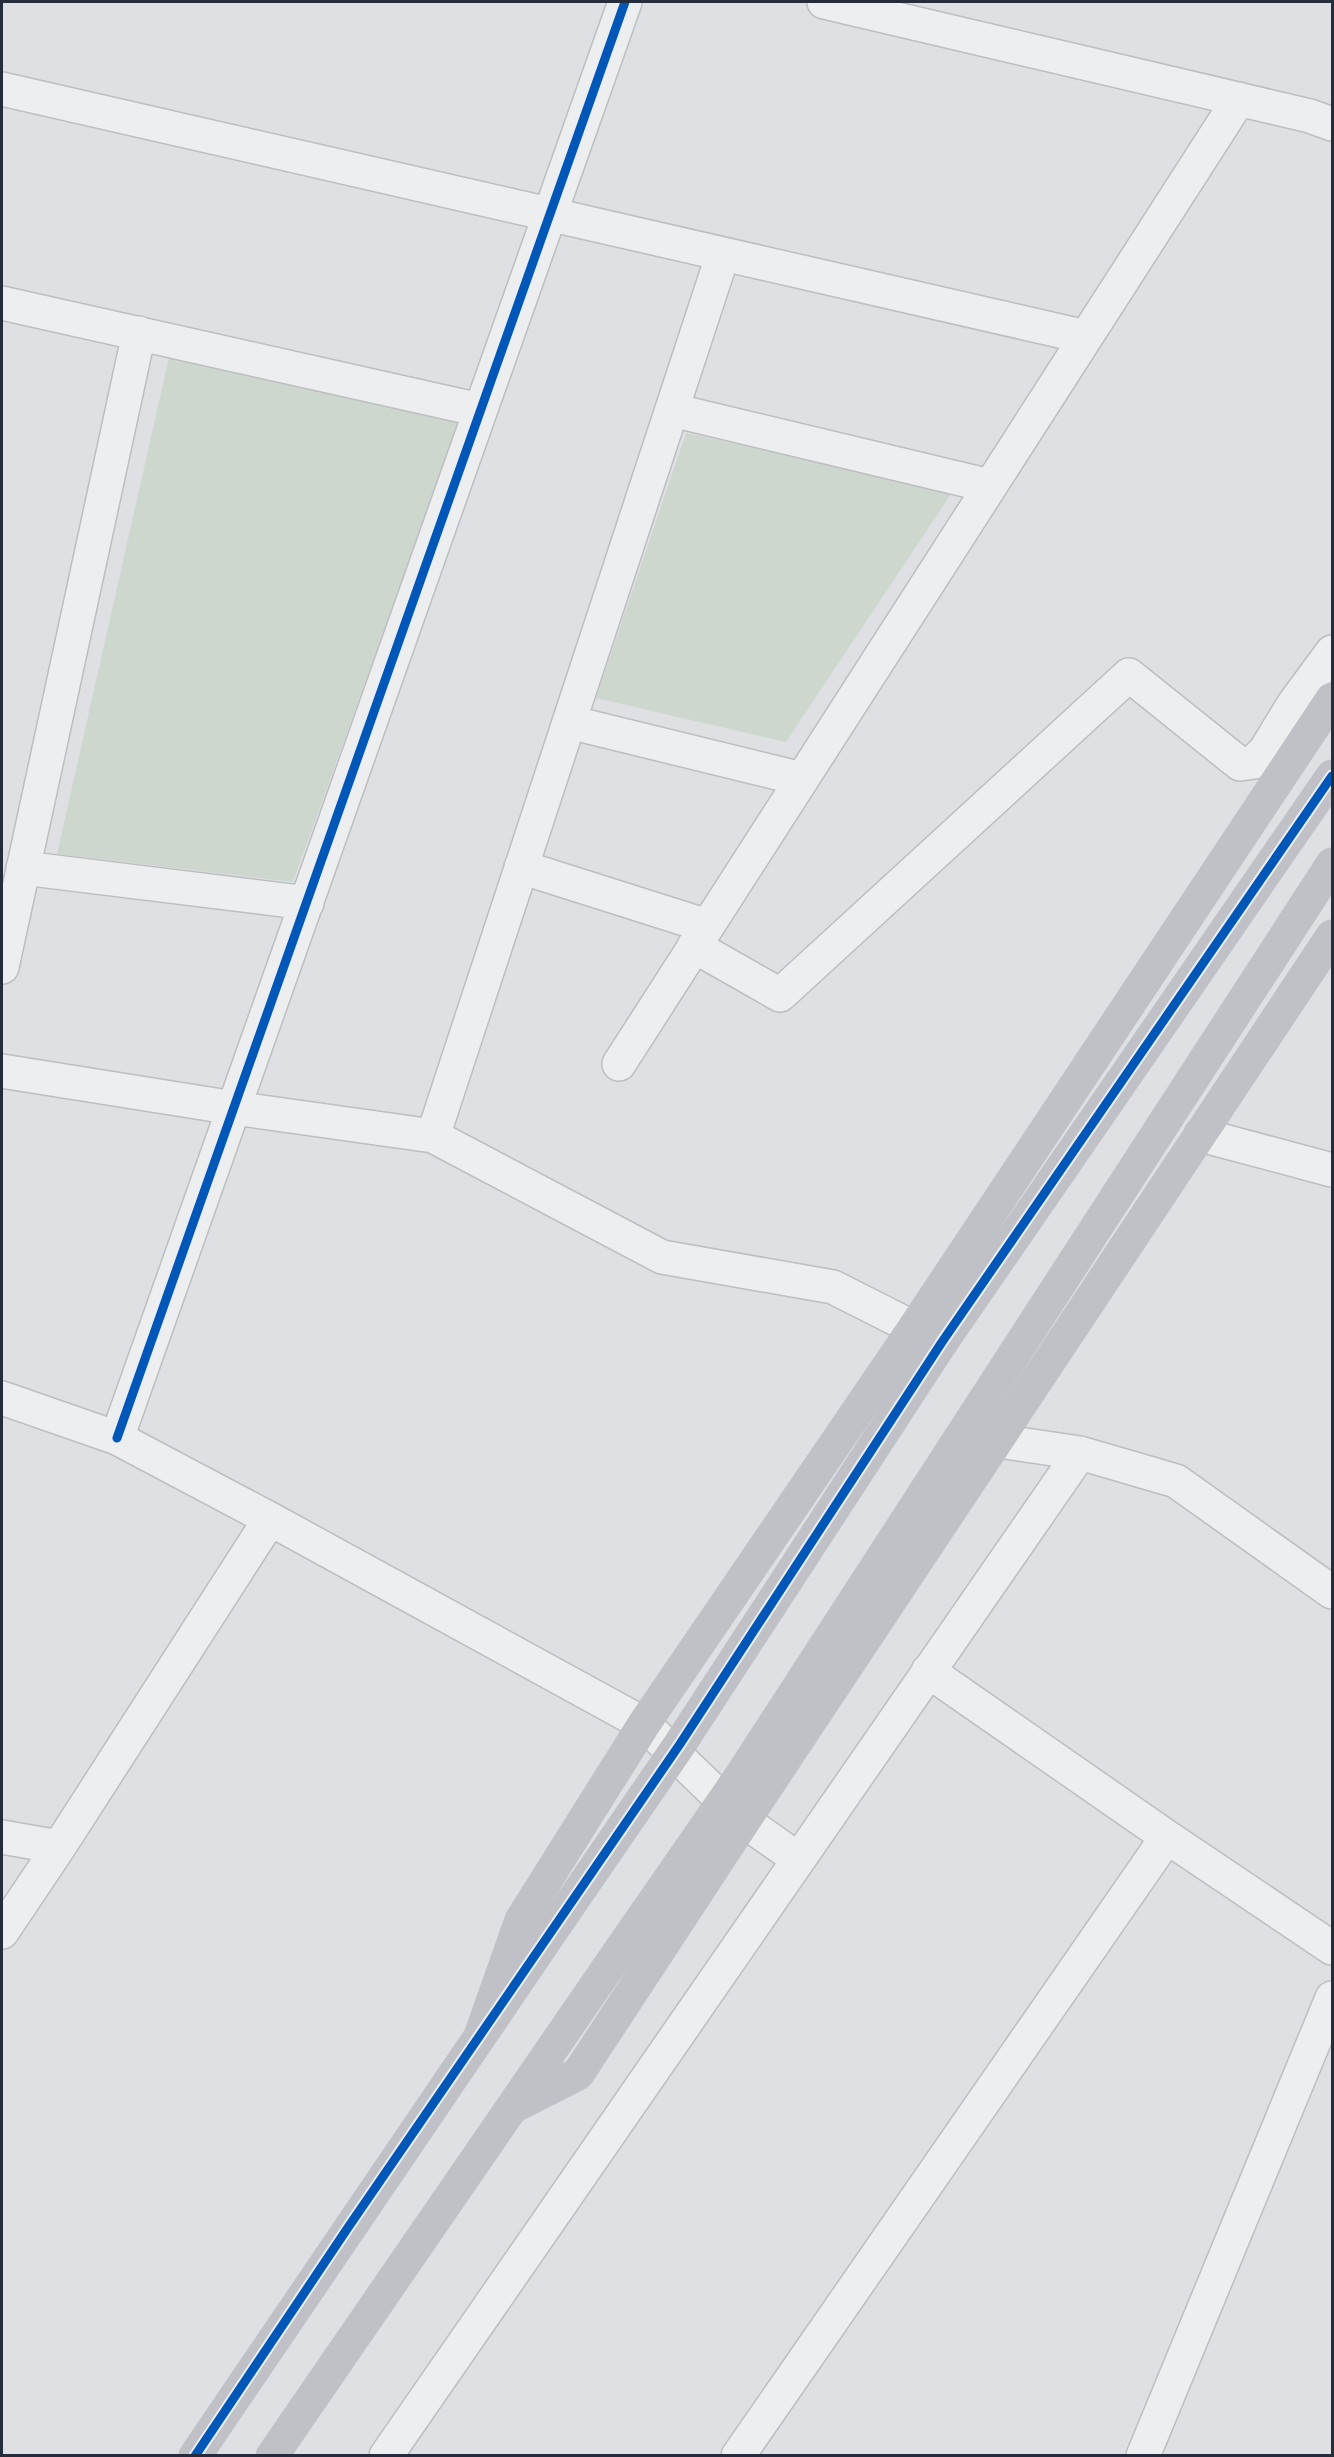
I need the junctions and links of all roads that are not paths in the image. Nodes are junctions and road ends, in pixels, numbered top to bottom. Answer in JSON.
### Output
{"nodes":[{"id":1,"x":625,"y":2,"type":"edge"},
{"id":2,"x":824,"y":2,"type":"edge"},
{"id":3,"x":2,"y":89,"type":"edge"},
{"id":4,"x":1239,"y":99,"type":"junction"},
{"id":5,"x":1332,"y":124,"type":"edge"},
{"id":6,"x":550,"y":215,"type":"junction"},
{"id":7,"x":723,"y":254,"type":"junction"},
{"id":8,"x":2,"y":303,"type":"edge"},
{"id":9,"x":139,"y":333,"type":"junction"},
{"id":10,"x":1086,"y":337,"type":"junction"},
{"id":11,"x":480,"y":410,"type":"junction"},
{"id":12,"x":672,"y":410,"type":"junction"},
{"id":13,"x":990,"y":486,"type":"junction"},
{"id":14,"x":1332,"y":651,"type":"edge"},
{"id":15,"x":1332,"y":699,"type":"edge"},
{"id":16,"x":569,"y":722,"type":"junction"},
{"id":17,"x":1320,"y":742,"type":"edge"},
{"id":18,"x":1332,"y":776,"type":"edge"},
{"id":19,"x":802,"y":779,"type":"junction"},
{"id":20,"x":1332,"y":864,"type":"edge"},
{"id":21,"x":521,"y":867,"type":"junction"},
{"id":22,"x":23,"y":868,"type":"junction"},
{"id":23,"x":307,"y":903,"type":"junction"},
{"id":24,"x":700,"y":936,"type":"junction"},
{"id":25,"x":1332,"y":936,"type":"edge"},
{"id":26,"x":2,"y":967,"type":"edge"},
{"id":27,"x":619,"y":1064,"type":"dead end"},
{"id":28,"x":2,"y":1071,"type":"edge"},
{"id":29,"x":234,"y":1108,"type":"junction"},
{"id":30,"x":1201,"y":1135,"type":"junction"},
{"id":31,"x":433,"y":1136,"type":"junction"},
{"id":32,"x":1332,"y":1170,"type":"edge"},
{"id":33,"x":915,"y":1328,"type":"junction"},
{"id":34,"x":2,"y":1398,"type":"edge"},
{"id":35,"x":117,"y":1438,"type":"junction"},
{"id":36,"x":998,"y":1441,"type":"junction"},
{"id":37,"x":1080,"y":1453,"type":"junction"},
{"id":38,"x":270,"y":1519,"type":"junction"},
{"id":39,"x":1332,"y":1592,"type":"edge"},
{"id":40,"x":928,"y":1671,"type":"junction"},
{"id":41,"x":644,"y":1724,"type":"junction"},
{"id":42,"x":744,"y":1821,"type":"junction"},
{"id":43,"x":2,"y":1837,"type":"edge"},
{"id":44,"x":1167,"y":1837,"type":"junction"},
{"id":45,"x":59,"y":1847,"type":"junction"},
{"id":46,"x":798,"y":1859,"type":"junction"},
{"id":47,"x":2,"y":1932,"type":"edge"},
{"id":48,"x":1332,"y":1948,"type":"edge"},
{"id":49,"x":1332,"y":1998,"type":"edge"},
{"id":50,"x":480,"y":2036,"type":"junction"},
{"id":51,"x":513,"y":2107,"type":"junction"},
{"id":52,"x":195,"y":2456,"type":"edge"},
{"id":53,"x":272,"y":2456,"type":"edge"},
{"id":54,"x":386,"y":2456,"type":"edge"},
{"id":55,"x":738,"y":2456,"type":"edge"},
{"id":56,"x":1143,"y":2456,"type":"edge"}],
"edges":[{"from":1,"to":6,"type":"street"},
{"from":2,"to":4,"type":"street"},
{"from":3,"to":6,"type":"street"},
{"from":4,"to":5,"type":"street"},
{"from":4,"to":10,"type":"street"},
{"from":6,"to":7,"type":"street"},
{"from":6,"to":11,"type":"street"},
{"from":7,"to":10,"type":"street"},
{"from":7,"to":12,"type":"street"},
{"from":8,"to":9,"type":"street"},
{"from":9,"to":11,"type":"street"},
{"from":9,"to":22,"type":"street"},
{"from":10,"to":13,"type":"street"},
{"from":11,"to":23,"type":"street"},
{"from":12,"to":13,"type":"street"},
{"from":12,"to":16,"type":"street"},
{"from":13,"to":19,"type":"street"},
{"from":14,"to":24,"type":"street"},
{"from":15,"to":17,"type":"street"},
{"from":16,"to":19,"type":"street"},
{"from":16,"to":21,"type":"street"},
{"from":17,"to":33,"type":"street"},
{"from":18,"to":50,"type":"street","bridge":true},
{"from":19,"to":24,"type":"street"},
{"from":20,"to":51,"type":"street","bridge":true},
{"from":21,"to":24,"type":"street"},
{"from":21,"to":31,"type":"street"},
{"from":22,"to":23,"type":"street"},
{"from":22,"to":26,"type":"street"},
{"from":23,"to":29,"type":"street"},
{"from":24,"to":27,"type":"street"},
{"from":25,"to":30,"type":"street"},
{"from":28,"to":29,"type":"street"},
{"from":29,"to":31,"type":"street"},
{"from":29,"to":35,"type":"street"},
{"from":30,"to":32,"type":"street"},
{"from":30,"to":36,"type":"street"},
{"from":31,"to":33,"type":"street"},
{"from":33,"to":41,"type":"street"},
{"from":34,"to":35,"type":"street"},
{"from":35,"to":38,"type":"street"},
{"from":36,"to":37,"type":"street"},
{"from":36,"to":42,"type":"street"},
{"from":37,"to":39,"type":"street"},
{"from":37,"to":40,"type":"street"},
{"from":38,"to":41,"type":"street"},
{"from":38,"to":45,"type":"street"},
{"from":40,"to":44,"type":"street"},
{"from":40,"to":46,"type":"street"},
{"from":41,"to":42,"type":"street"},
{"from":41,"to":50,"type":"street"},
{"from":42,"to":46,"type":"street"},
{"from":42,"to":51,"type":"street"},
{"from":43,"to":45,"type":"street"},
{"from":44,"to":48,"type":"street"},
{"from":44,"to":55,"type":"street"},
{"from":45,"to":47,"type":"street"},
{"from":46,"to":54,"type":"street"},
{"from":49,"to":56,"type":"street"},
{"from":50,"to":52,"type":"street"},
{"from":51,"to":53,"type":"street"}]}
